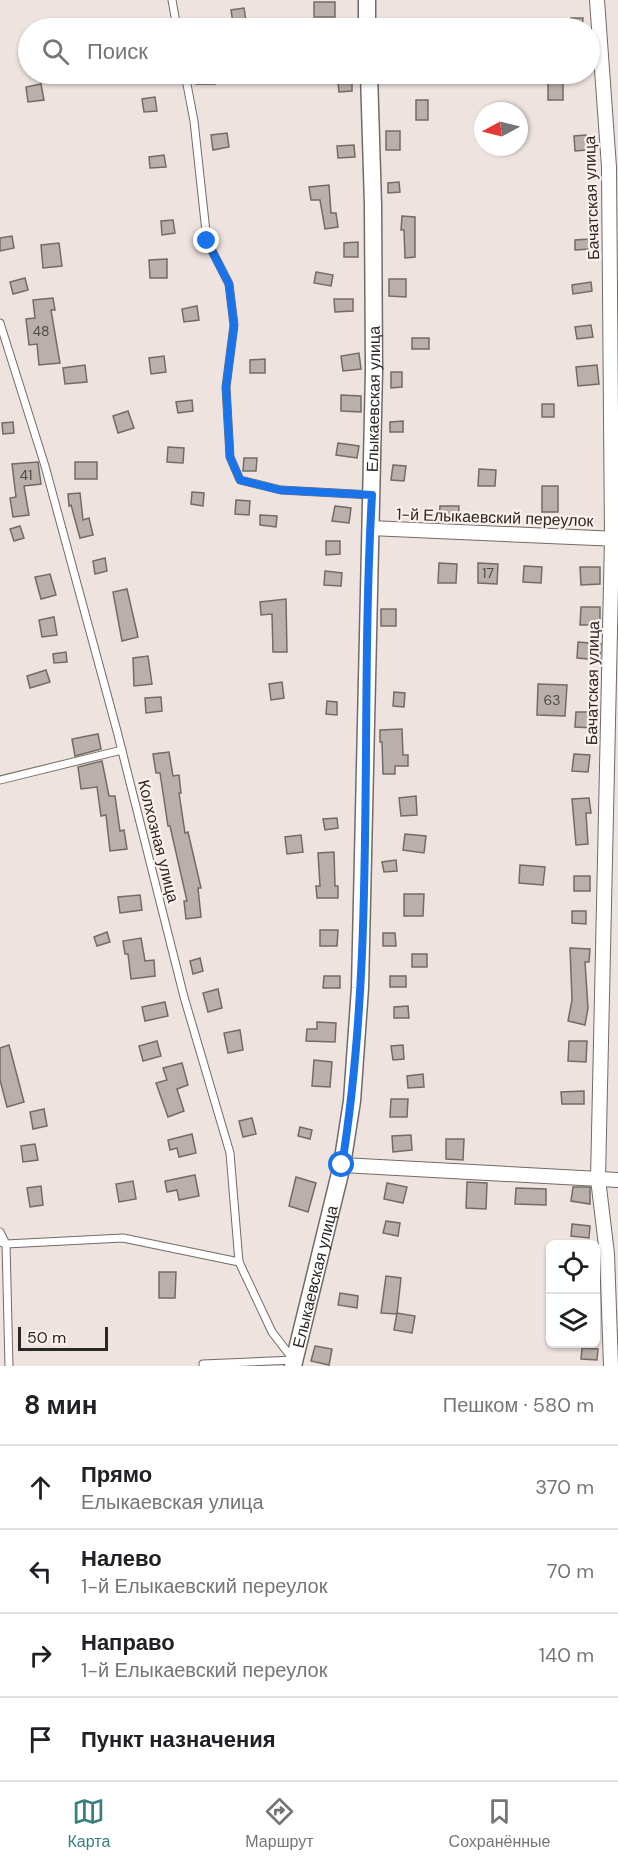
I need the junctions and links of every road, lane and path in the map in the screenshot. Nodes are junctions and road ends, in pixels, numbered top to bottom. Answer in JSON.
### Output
{"nodes":[{"id":1,"x":172,"y":0,"type":"edge"},
{"id":2,"x":367,"y":0,"type":"edge"},
{"id":3,"x":597,"y":0,"type":"edge"},
{"id":4,"x":175,"y":18,"type":"edge"},
{"id":5,"x":368,"y":18,"type":"edge"},
{"id":6,"x":598,"y":18,"type":"edge"},
{"id":7,"x":600,"y":42,"type":"edge"},
{"id":8,"x":187,"y":84,"type":"edge"},
{"id":9,"x":369,"y":84,"type":"edge"},
{"id":10,"x":0,"y":323,"type":"edge"},
{"id":11,"x":372,"y":495,"type":"junction"},
{"id":12,"x":370,"y":528,"type":"junction"},
{"id":13,"x":615,"y":539,"type":"edge"},
{"id":14,"x":122,"y":750,"type":"junction"},
{"id":15,"x":0,"y":780,"type":"edge"},
{"id":16,"x":342,"y":1165,"type":"junction"},
{"id":17,"x":598,"y":1179,"type":"junction"},
{"id":18,"x":618,"y":1180,"type":"edge"},
{"id":19,"x":0,"y":1232,"type":"edge"},
{"id":20,"x":3,"y":1243,"type":"edge"},
{"id":21,"x":239,"y":1262,"type":"junction"},
{"id":22,"x":293,"y":1363,"type":"edge"},
{"id":23,"x":9,"y":1366,"type":"edge"},
{"id":24,"x":203,"y":1366,"type":"edge"},
{"id":25,"x":611,"y":1366,"type":"edge"}],
"edges":[{"from":1,"to":4,"type":"lane"},
{"from":2,"to":5,"type":"street"},
{"from":3,"to":6,"type":"street","name":"Бачатская улица"},
{"from":7,"to":13,"type":"street","name":"Бачатская улица"},
{"from":8,"to":11,"type":"lane"},
{"from":9,"to":11,"type":"street","name":"Елыкаевская улица"},
{"from":10,"to":14,"type":"lane","name":"Колхозная улица"},
{"from":11,"to":12,"type":"street","name":"Елыкаевская улица"},
{"from":12,"to":13,"type":"street","name":"1-й Елыкаевский переулок"},
{"from":12,"to":16,"type":"street","name":"Елыкаевская улица"},
{"from":13,"to":17,"type":"street","name":"Бачатская улица"},
{"from":14,"to":15,"type":"lane"},
{"from":14,"to":21,"type":"lane","name":"Колхозная улица"},
{"from":16,"to":17,"type":"street"},
{"from":16,"to":22,"type":"street","name":"Елыкаевская улица"},
{"from":17,"to":18,"type":"street"},
{"from":17,"to":25,"type":"street","name":"Бачатская улица"},
{"from":19,"to":20,"type":"lane"},
{"from":20,"to":21,"type":"lane"},
{"from":20,"to":23,"type":"lane"},
{"from":21,"to":22,"type":"lane","name":"Колхозная улица"},
{"from":22,"to":24,"type":"lane"}]}
